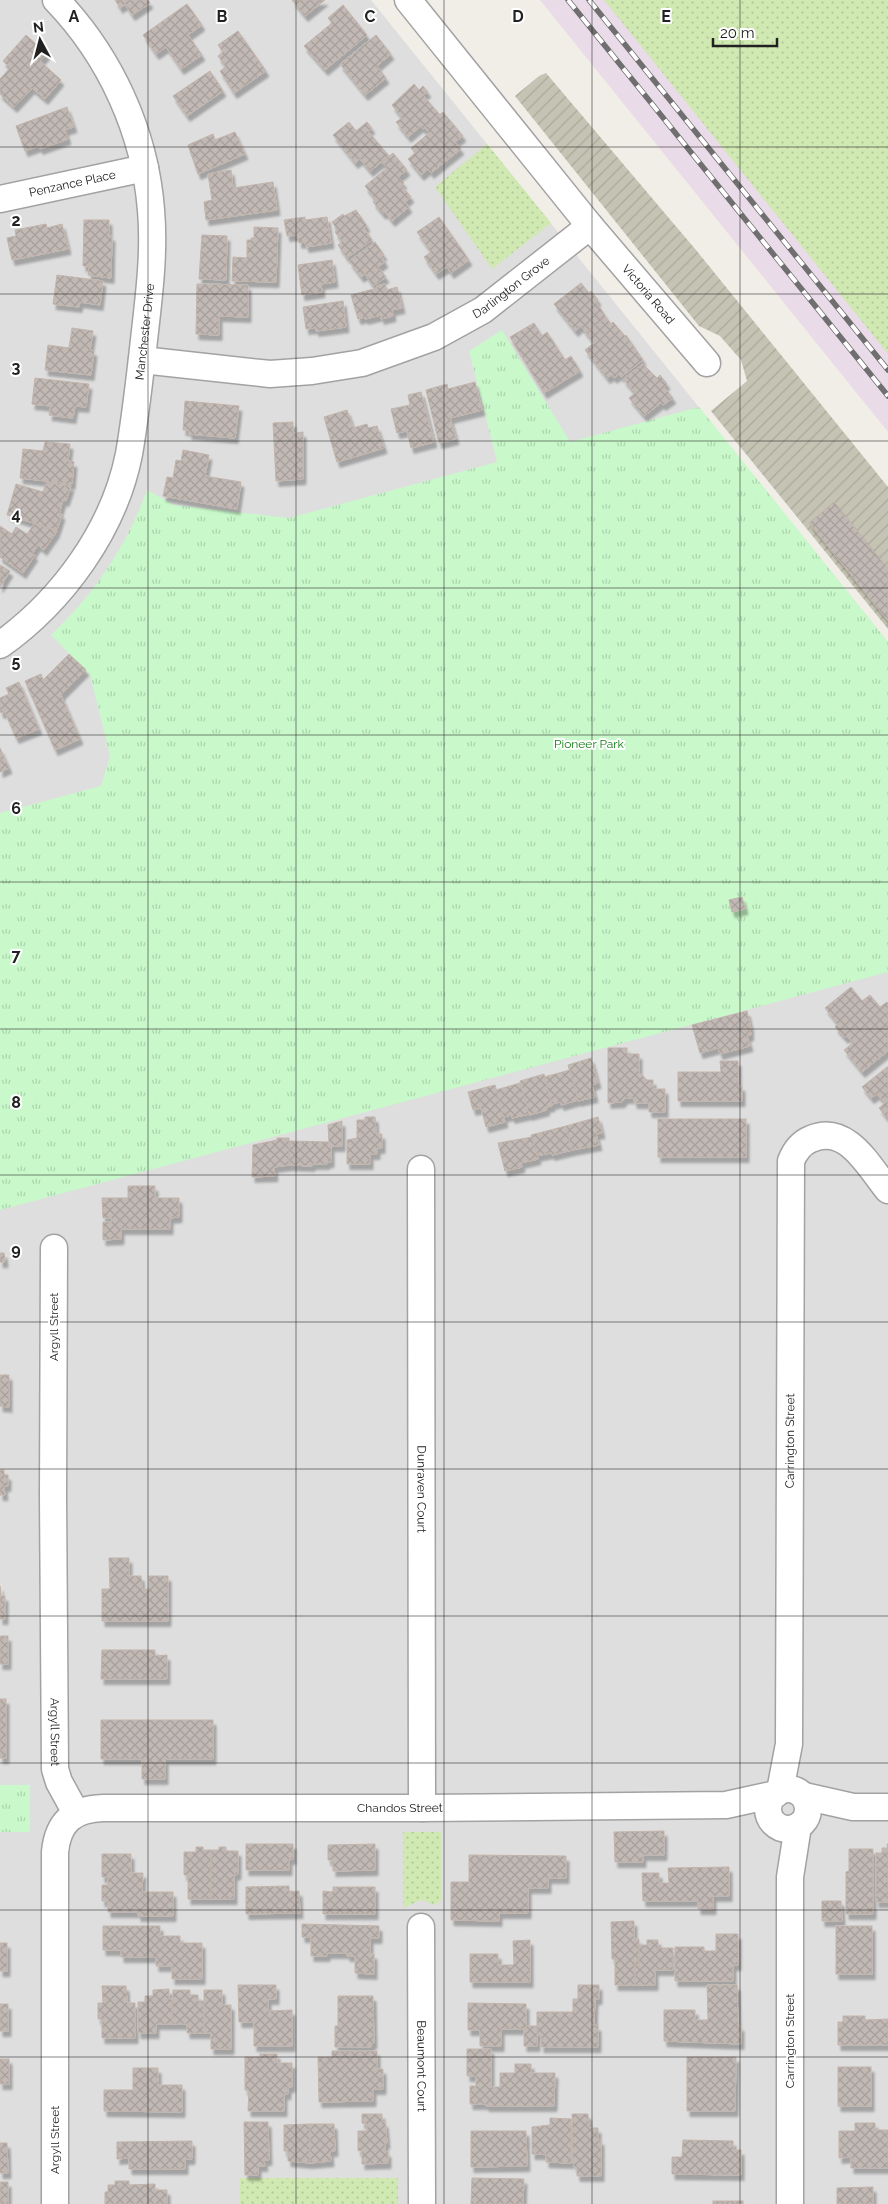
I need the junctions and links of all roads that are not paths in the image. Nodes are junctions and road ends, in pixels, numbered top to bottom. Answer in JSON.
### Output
{"nodes":[{"id":1,"x":56,"y":0,"type":"edge"},
{"id":2,"x":408,"y":0,"type":"edge"},
{"id":3,"x":145,"y":168,"type":"junction"},
{"id":4,"x":0,"y":199,"type":"edge"},
{"id":5,"x":590,"y":226,"type":"junction"},
{"id":6,"x":142,"y":360,"type":"junction"},
{"id":7,"x":707,"y":362,"type":"dead end"},
{"id":8,"x":0,"y":645,"type":"edge"},
{"id":9,"x":421,"y":1169,"type":"dead end"},
{"id":10,"x":888,"y":1190,"type":"edge"},
{"id":11,"x":54,"y":1248,"type":"dead end"},
{"id":12,"x":790,"y":1794,"type":"junction"},
{"id":13,"x":726,"y":1805,"type":"junction"},
{"id":14,"x":853,"y":1807,"type":"junction"},
{"id":15,"x":888,"y":1807,"type":"edge"},
{"id":16,"x":422,"y":1808,"type":"junction"},
{"id":17,"x":76,"y":1813,"type":"junction"},
{"id":18,"x":788,"y":1824,"type":"junction"},
{"id":19,"x":421,"y":1927,"type":"dead end"},
{"id":20,"x":55,"y":2204,"type":"edge"},
{"id":21,"x":422,"y":2204,"type":"edge"},
{"id":22,"x":790,"y":2204,"type":"edge"}],
"edges":[{"from":1,"to":3,"type":"street","name":"Manchester Drive"},
{"from":2,"to":5,"type":"street"},
{"from":3,"to":4,"type":"street","name":"Penzance Place"},
{"from":3,"to":6,"type":"street","name":"Manchester Drive"},
{"from":5,"to":6,"type":"street","name":"Darlington Grove"},
{"from":5,"to":7,"type":"street","name":"Victoria Road"},
{"from":6,"to":8,"type":"street","name":"Manchester Drive"},
{"from":9,"to":16,"type":"street","name":"Dunraven Court"},
{"from":10,"to":12,"type":"street","name":"Carrington Street"},
{"from":11,"to":17,"type":"street","name":"Argyll Street"},
{"from":12,"to":13,"type":"street"},
{"from":12,"to":14,"type":"street"},
{"from":12,"to":18,"type":"street"},
{"from":12,"to":18,"type":"street"},
{"from":13,"to":16,"type":"street","name":"Chandos Street"},
{"from":13,"to":18,"type":"street"},
{"from":14,"to":15,"type":"street"},
{"from":14,"to":18,"type":"street"},
{"from":16,"to":17,"type":"street","name":"Chandos Street"},
{"from":17,"to":20,"type":"street","name":"Argyll Street"},
{"from":18,"to":22,"type":"street","name":"Carrington Street"},
{"from":19,"to":21,"type":"street","name":"Beaumont Court"}]}
